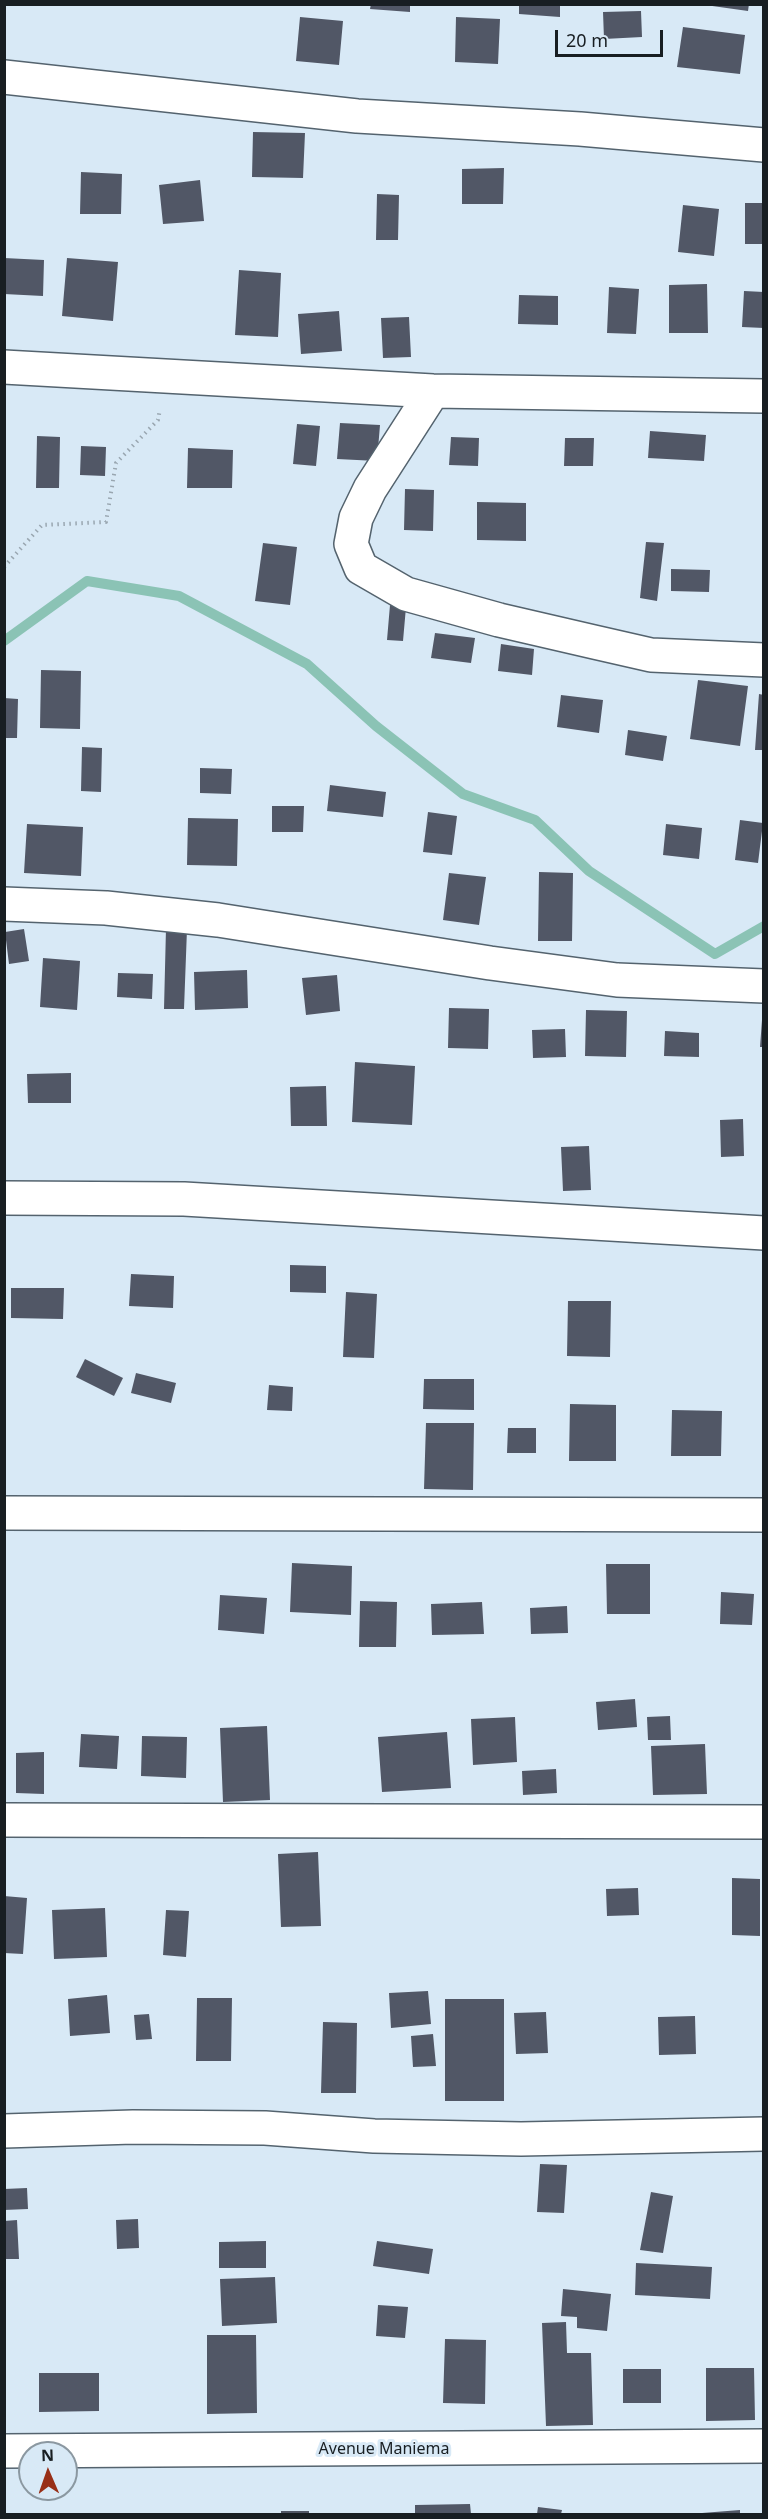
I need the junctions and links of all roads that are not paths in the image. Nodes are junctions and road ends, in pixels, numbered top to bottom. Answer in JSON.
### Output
{"nodes":[{"id":1,"x":4,"y":77,"type":"edge"},
{"id":2,"x":764,"y":145,"type":"edge"},
{"id":3,"x":4,"y":367,"type":"edge"},
{"id":4,"x":433,"y":391,"type":"junction"},
{"id":5,"x":764,"y":396,"type":"edge"},
{"id":6,"x":764,"y":660,"type":"edge"},
{"id":7,"x":4,"y":904,"type":"edge"},
{"id":8,"x":764,"y":986,"type":"edge"},
{"id":9,"x":4,"y":1198,"type":"edge"},
{"id":10,"x":764,"y":1233,"type":"edge"},
{"id":11,"x":4,"y":1513,"type":"edge"},
{"id":12,"x":764,"y":1515,"type":"edge"},
{"id":13,"x":4,"y":1820,"type":"edge"},
{"id":14,"x":764,"y":1822,"type":"edge"},
{"id":15,"x":4,"y":2131,"type":"edge"},
{"id":16,"x":764,"y":2134,"type":"edge"},
{"id":17,"x":764,"y":2446,"type":"edge"},
{"id":18,"x":4,"y":2451,"type":"edge"}],
"edges":[{"from":1,"to":2,"type":"street"},
{"from":3,"to":4,"type":"street"},
{"from":4,"to":5,"type":"street"},
{"from":4,"to":6,"type":"street"},
{"from":7,"to":8,"type":"street"},
{"from":9,"to":10,"type":"street"},
{"from":11,"to":12,"type":"street"},
{"from":13,"to":14,"type":"street"},
{"from":15,"to":16,"type":"street"},
{"from":17,"to":18,"type":"street","name":"Avenue Maniema"}]}
